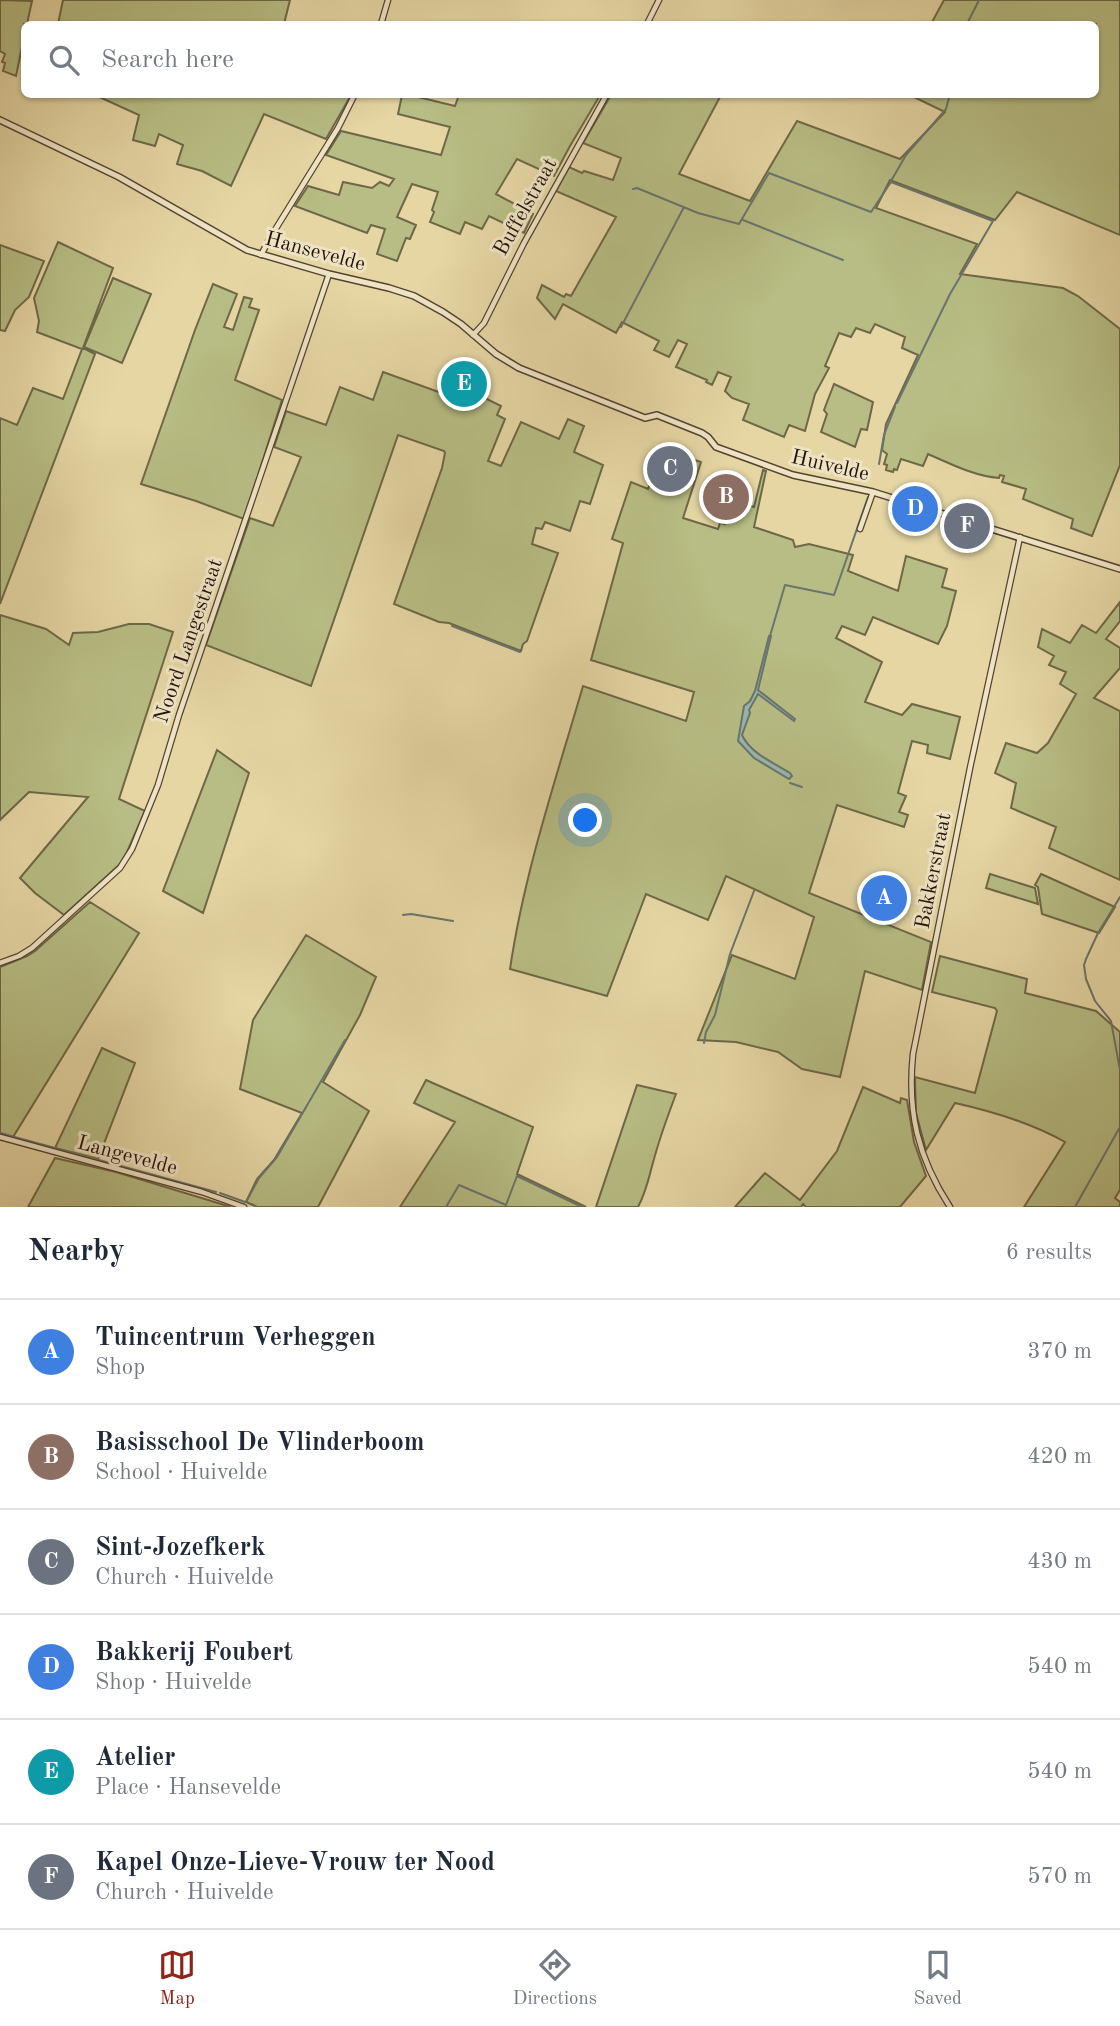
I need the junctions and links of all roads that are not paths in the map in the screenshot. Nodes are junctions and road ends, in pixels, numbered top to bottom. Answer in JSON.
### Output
{"nodes":[{"id":1,"x":388,"y":0,"type":"edge"},
{"id":2,"x":659,"y":0,"type":"edge"},
{"id":3,"x":382,"y":21,"type":"edge"},
{"id":4,"x":648,"y":21,"type":"edge"},
{"id":5,"x":353,"y":98,"type":"edge"},
{"id":6,"x":605,"y":98,"type":"edge"},
{"id":7,"x":0,"y":120,"type":"edge"},
{"id":8,"x":261,"y":255,"type":"junction"},
{"id":9,"x":329,"y":274,"type":"junction"},
{"id":10,"x":473,"y":335,"type":"junction"},
{"id":11,"x":621,"y":409,"type":"joint"},
{"id":12,"x":873,"y":492,"type":"junction"},
{"id":13,"x":860,"y":529,"type":"dead end"},
{"id":14,"x":1020,"y":537,"type":"junction"},
{"id":15,"x":1120,"y":569,"type":"edge"},
{"id":16,"x":0,"y":963,"type":"edge"},
{"id":17,"x":0,"y":1138,"type":"edge"},
{"id":18,"x":244,"y":1207,"type":"edge"},
{"id":19,"x":950,"y":1207,"type":"edge"}],
"edges":[{"from":1,"to":3,"type":"street"},
{"from":2,"to":4,"type":"street"},
{"from":5,"to":8,"type":"street"},
{"from":6,"to":10,"type":"street","name":"Buffelstraat"},
{"from":7,"to":8,"type":"street","name":"Hansevelde"},
{"from":8,"to":9,"type":"street","name":"Hansevelde"},
{"from":9,"to":10,"type":"street","name":"Hansevelde"},
{"from":9,"to":16,"type":"street","name":"Noord Langestraat"},
{"from":10,"to":11,"type":"street","name":"Hansevelde"},
{"from":11,"to":12,"type":"street","name":"Huivelde"},
{"from":12,"to":13,"type":"street"},
{"from":12,"to":14,"type":"street","name":"Huivelde"},
{"from":14,"to":15,"type":"street","name":"Huivelde"},
{"from":14,"to":19,"type":"street","name":"Bakkerstraat"},
{"from":17,"to":18,"type":"street","name":"Langevelde"}]}
